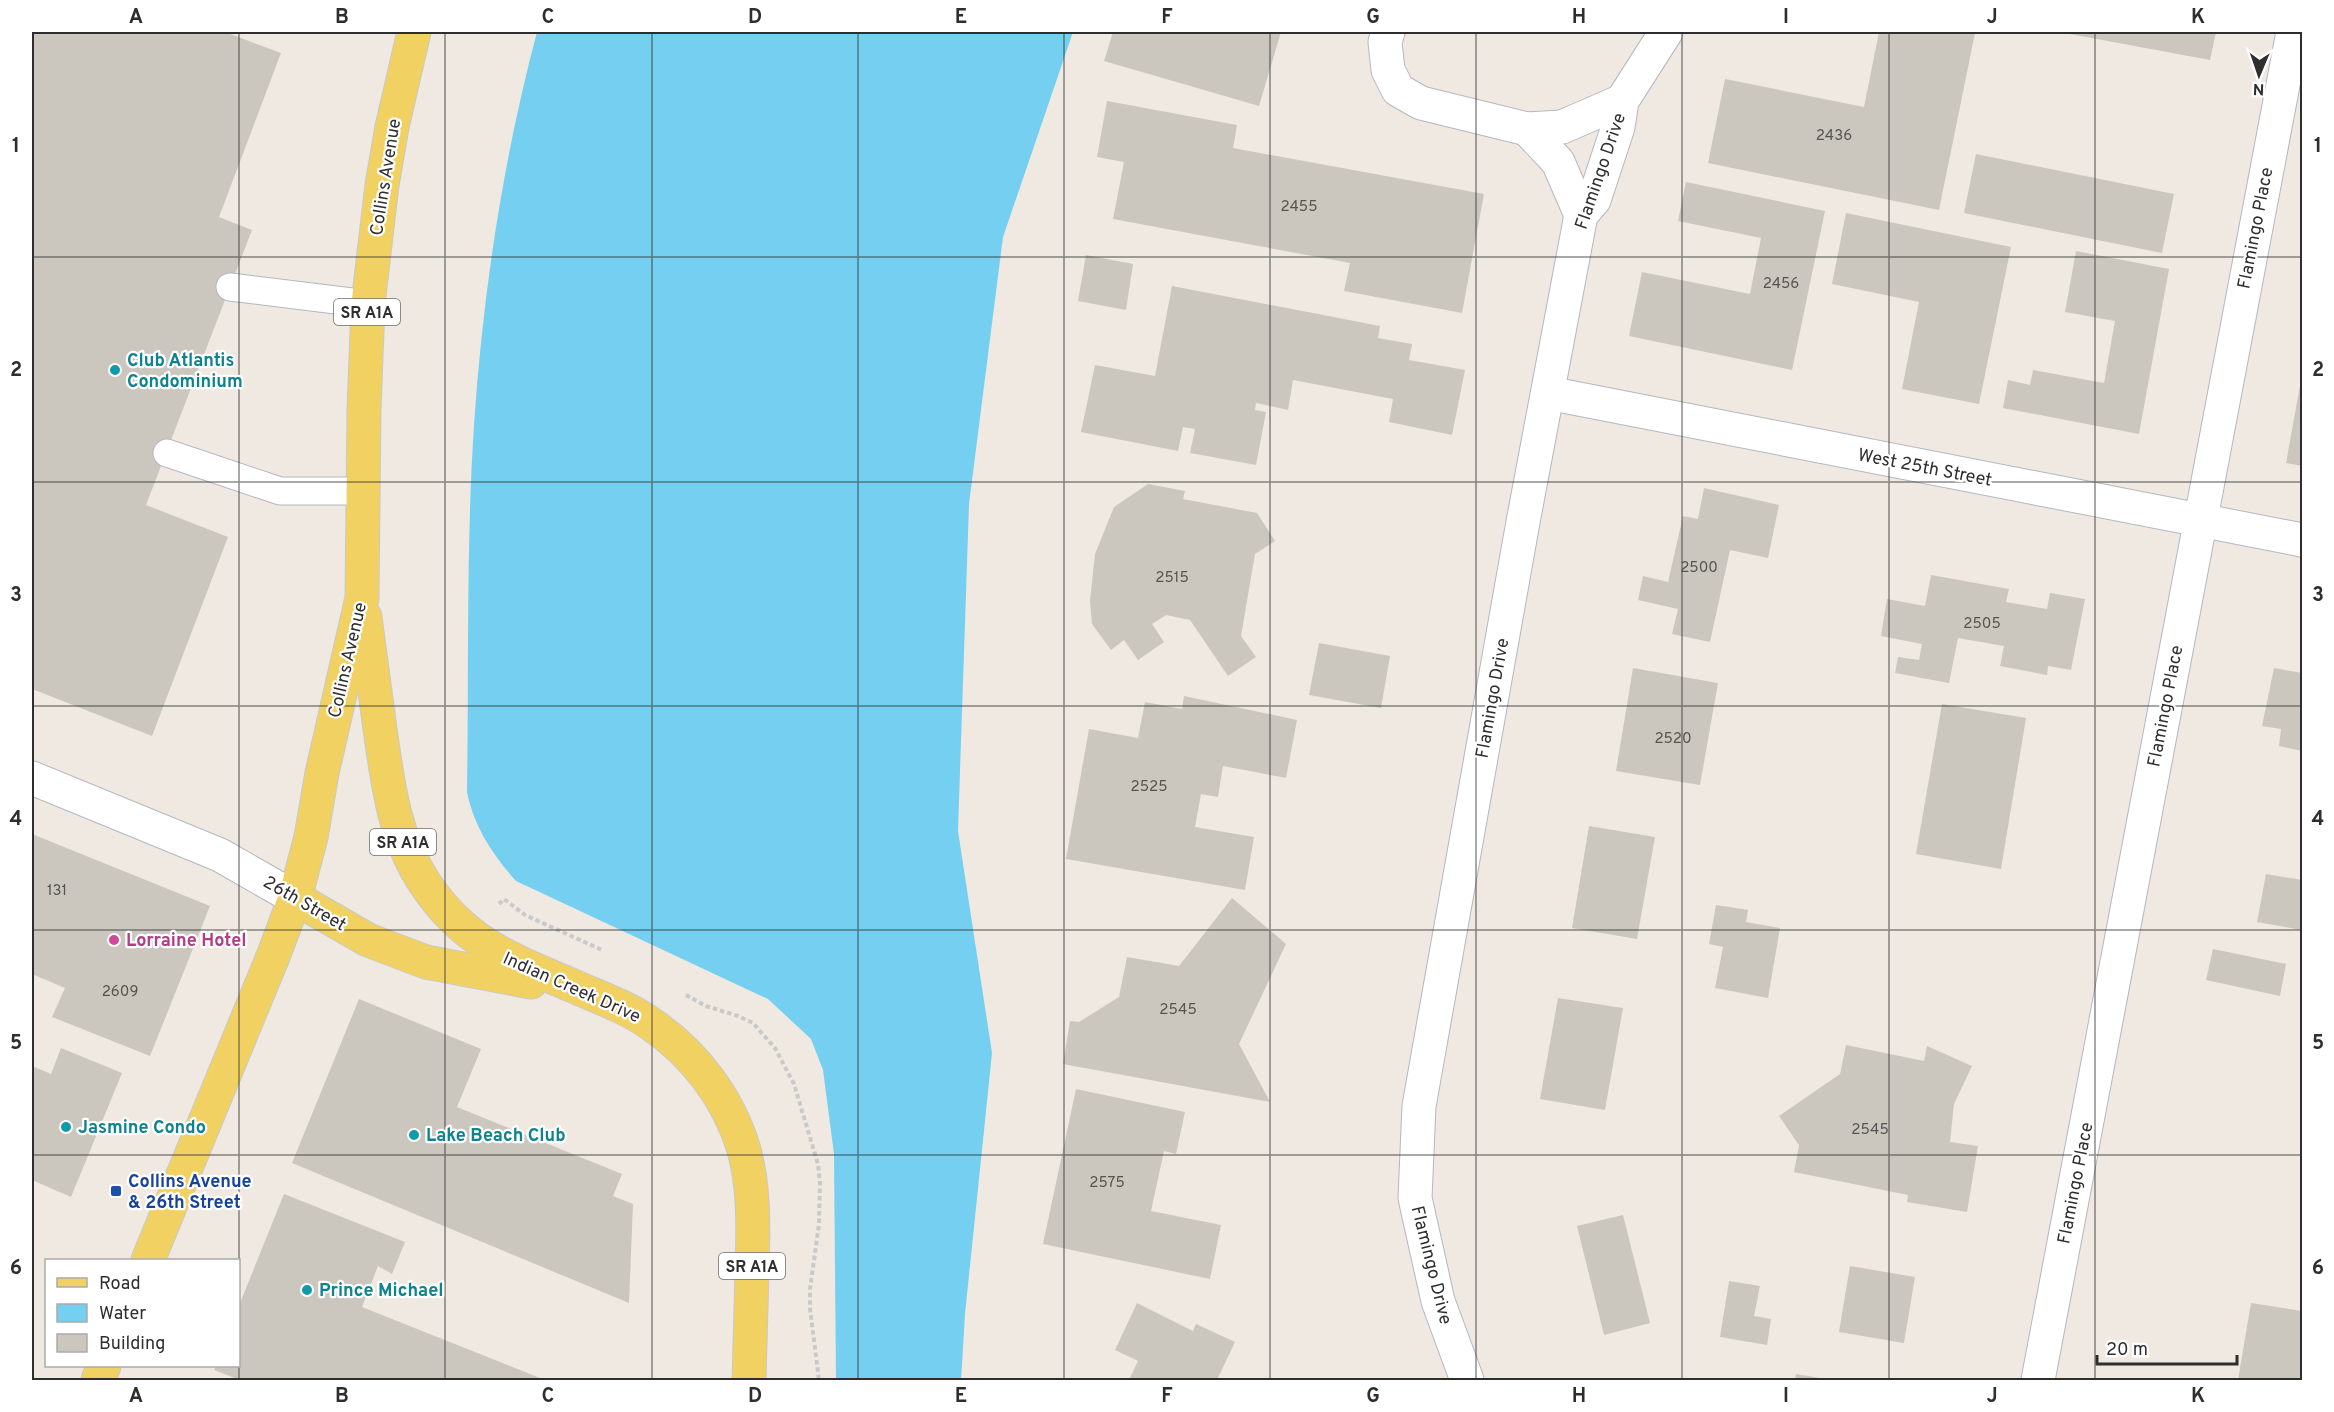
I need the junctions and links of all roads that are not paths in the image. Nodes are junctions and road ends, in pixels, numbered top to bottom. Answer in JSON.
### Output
{"nodes":[{"id":1,"x":414,"y":32,"type":"edge"},
{"id":2,"x":1388,"y":32,"type":"edge"},
{"id":3,"x":1666,"y":32,"type":"edge"},
{"id":4,"x":2293,"y":32,"type":"edge"},
{"id":5,"x":1622,"y":101,"type":"junction"},
{"id":6,"x":1527,"y":129,"type":"junction"},
{"id":7,"x":1581,"y":215,"type":"junction"},
{"id":8,"x":230,"y":287,"type":"dead end"},
{"id":9,"x":368,"y":304,"type":"junction"},
{"id":10,"x":1548,"y":393,"type":"junction"},
{"id":11,"x":167,"y":453,"type":"dead end"},
{"id":12,"x":363,"y":491,"type":"junction"},
{"id":13,"x":2199,"y":520,"type":"junction"},
{"id":14,"x":2302,"y":540,"type":"edge"},
{"id":15,"x":362,"y":598,"type":"junction"},
{"id":16,"x":32,"y":778,"type":"edge"},
{"id":17,"x":295,"y":898,"type":"junction"},
{"id":18,"x":589,"y":993,"type":"junction"},
{"id":19,"x":147,"y":1259,"type":"edge"},
{"id":20,"x":748,"y":1380,"type":"edge"},
{"id":21,"x":1467,"y":1380,"type":"edge"},
{"id":22,"x":2038,"y":1380,"type":"edge"}],
"edges":[{"from":1,"to":9,"type":"main road","name":"Collins Avenue","number":"SR A1A"},
{"from":2,"to":6,"type":"street"},
{"from":3,"to":5,"type":"street","name":"Flamingo Drive"},
{"from":4,"to":13,"type":"street","name":"Flamingo Place"},
{"from":5,"to":6,"type":"street"},
{"from":5,"to":7,"type":"street","name":"Flamingo Drive"},
{"from":6,"to":7,"type":"street"},
{"from":7,"to":10,"type":"street","name":"Flamingo Drive"},
{"from":8,"to":9,"type":"lane"},
{"from":9,"to":12,"type":"main road","name":"Collins Avenue","number":"SR A1A"},
{"from":10,"to":13,"type":"street","name":"West 25th Street"},
{"from":10,"to":21,"type":"street","name":"Flamingo Drive"},
{"from":11,"to":12,"type":"lane"},
{"from":12,"to":15,"type":"main road","name":"Collins Avenue","number":"SR A1A"},
{"from":13,"to":14,"type":"street","name":"West 25th Street"},
{"from":13,"to":22,"type":"street","name":"Flamingo Place"},
{"from":15,"to":17,"type":"main road","name":"Collins Avenue","number":"SR A1A"},
{"from":15,"to":18,"type":"main road","name":"Indian Creek Drive","number":"SR A1A"},
{"from":16,"to":17,"type":"street","name":"26th Street"},
{"from":17,"to":18,"type":"main road","name":"26th Street"},
{"from":17,"to":19,"type":"main road","name":"Collins Avenue","number":"SR A1A"},
{"from":18,"to":20,"type":"main road","name":"Indian Creek Drive","number":"SR A1A"}]}
